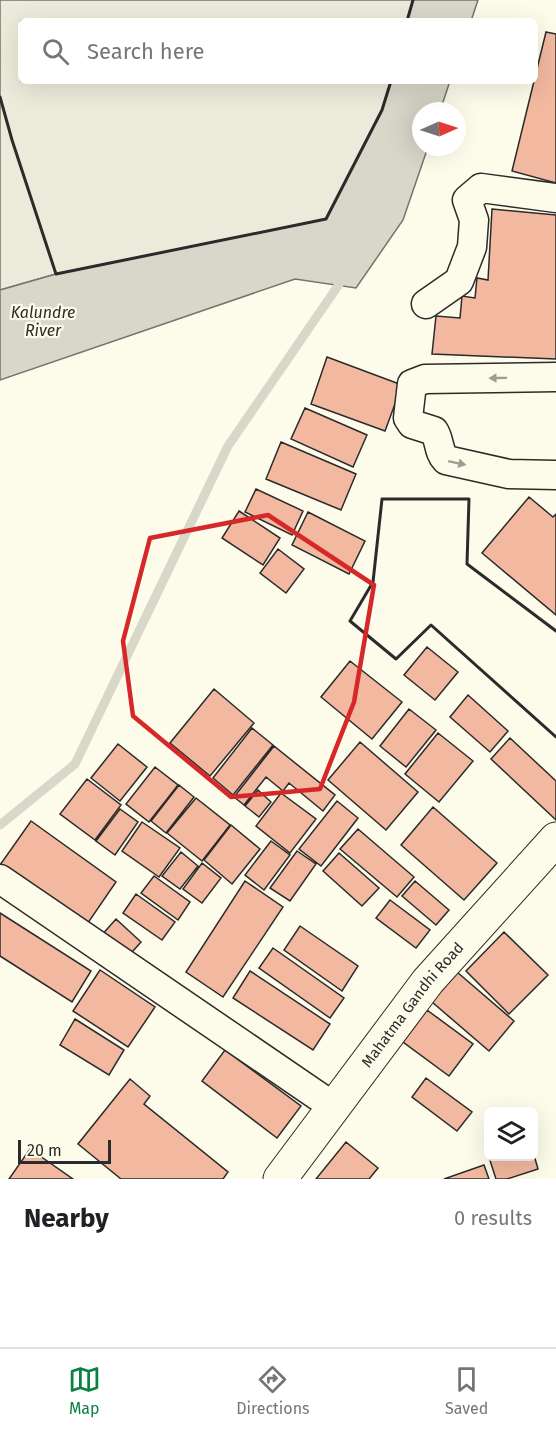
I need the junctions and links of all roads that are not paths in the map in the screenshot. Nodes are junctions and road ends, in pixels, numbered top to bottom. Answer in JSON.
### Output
{"nodes":[{"id":1,"x":556,"y":198,"type":"edge"},
{"id":2,"x":426,"y":304,"type":"dead end"},
{"id":3,"x":556,"y":377,"type":"edge"},
{"id":4,"x":556,"y":475,"type":"edge"},
{"id":5,"x":556,"y":839,"type":"edge"},
{"id":6,"x":0,"y":879,"type":"edge"},
{"id":7,"x":334,"y":1107,"type":"junction"},
{"id":8,"x":280,"y":1179,"type":"edge"}],
"edges":[{"from":1,"to":2,"type":"street"},
{"from":3,"to":4,"type":"street","one_way":true},
{"from":5,"to":7,"type":"main road","name":"Mahatma Gandhi Road"},
{"from":6,"to":7,"type":"street"},
{"from":7,"to":8,"type":"main road","name":"Mahatma Gandhi Road"}]}
